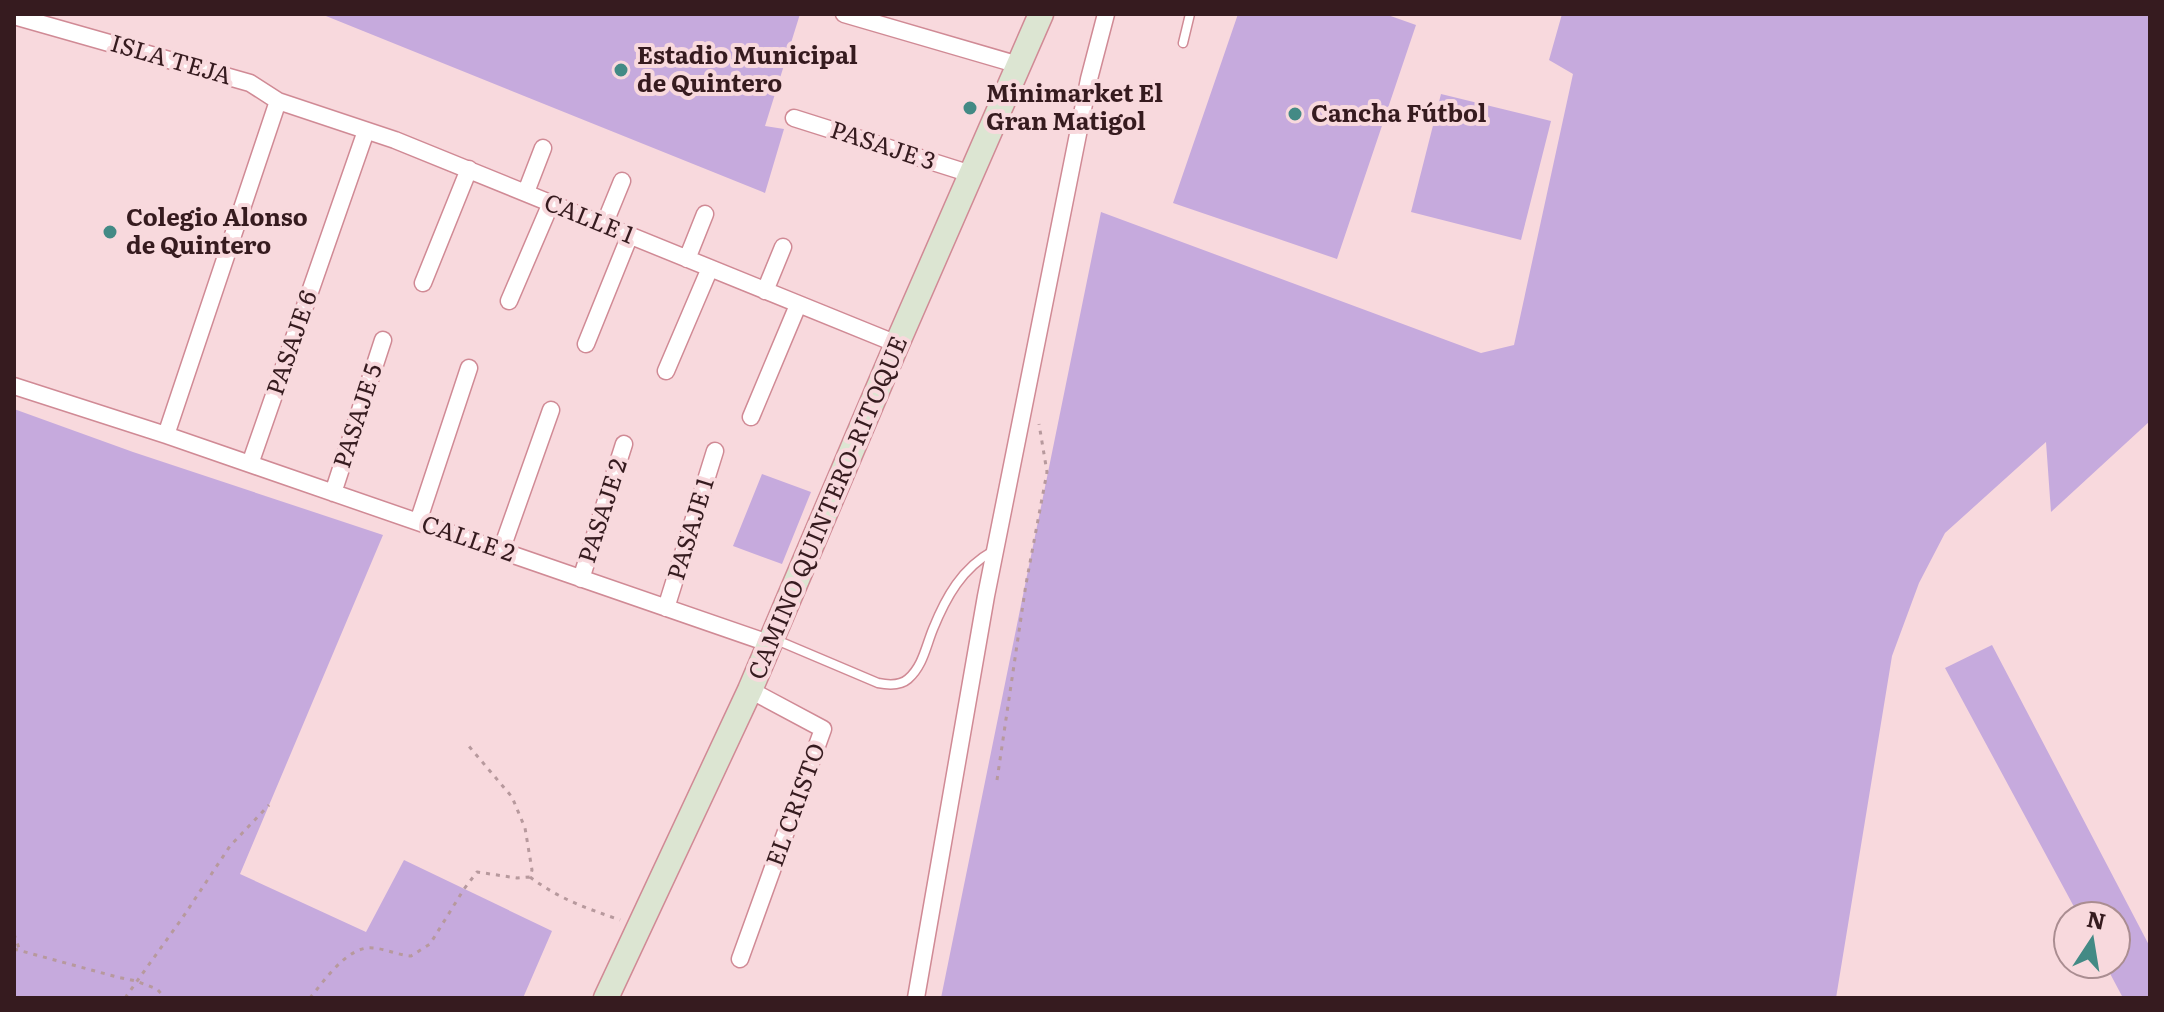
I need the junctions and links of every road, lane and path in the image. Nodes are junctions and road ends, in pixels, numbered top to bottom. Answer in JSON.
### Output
{"nodes":[{"id":1,"x":844,"y":14,"type":"edge"},
{"id":2,"x":1041,"y":14,"type":"edge"},
{"id":3,"x":1106,"y":14,"type":"edge"},
{"id":4,"x":1190,"y":14,"type":"edge"},
{"id":5,"x":14,"y":16,"type":"edge"},
{"id":6,"x":1183,"y":43,"type":"dead end"},
{"id":7,"x":1019,"y":65,"type":"junction"},
{"id":8,"x":278,"y":101,"type":"junction"},
{"id":9,"x":794,"y":118,"type":"dead end"},
{"id":10,"x":366,"y":131,"type":"junction"},
{"id":11,"x":543,"y":148,"type":"dead end"},
{"id":12,"x":469,"y":169,"type":"junction"},
{"id":13,"x":971,"y":174,"type":"junction"},
{"id":14,"x":622,"y":181,"type":"dead end"},
{"id":15,"x":526,"y":192,"type":"junction"},
{"id":16,"x":551,"y":203,"type":"junction"},
{"id":17,"x":705,"y":214,"type":"dead end"},
{"id":18,"x":604,"y":225,"type":"junction"},
{"id":19,"x":630,"y":235,"type":"junction"},
{"id":20,"x":783,"y":247,"type":"dead end"},
{"id":21,"x":687,"y":259,"type":"junction"},
{"id":22,"x":710,"y":268,"type":"junction"},
{"id":23,"x":423,"y":283,"type":"dead end"},
{"id":24,"x":765,"y":291,"type":"junction"},
{"id":25,"x":509,"y":301,"type":"dead end"},
{"id":26,"x":798,"y":305,"type":"junction"},
{"id":27,"x":383,"y":340,"type":"dead end"},
{"id":28,"x":586,"y":344,"type":"dead end"},
{"id":29,"x":897,"y":344,"type":"junction"},
{"id":30,"x":469,"y":368,"type":"dead end"},
{"id":31,"x":666,"y":371,"type":"dead end"},
{"id":32,"x":14,"y":386,"type":"edge"},
{"id":33,"x":551,"y":410,"type":"dead end"},
{"id":34,"x":1040,"y":415,"type":"dead end"},
{"id":35,"x":751,"y":417,"type":"dead end"},
{"id":36,"x":166,"y":435,"type":"junction"},
{"id":37,"x":624,"y":444,"type":"dead end"},
{"id":38,"x":715,"y":451,"type":"dead end"},
{"id":39,"x":250,"y":464,"type":"junction"},
{"id":40,"x":333,"y":493,"type":"junction"},
{"id":41,"x":418,"y":522,"type":"junction"},
{"id":42,"x":995,"y":550,"type":"junction"},
{"id":43,"x":501,"y":551,"type":"junction"},
{"id":44,"x":581,"y":579,"type":"junction"},
{"id":45,"x":666,"y":608,"type":"junction"},
{"id":46,"x":772,"y":641,"type":"junction"},
{"id":47,"x":750,"y":690,"type":"junction"},
{"id":48,"x":467,"y":744,"type":"dead end"},
{"id":49,"x":997,"y":780,"type":"dead end"},
{"id":50,"x":269,"y":805,"type":"dead end"},
{"id":51,"x":530,"y":877,"type":"junction"},
{"id":52,"x":639,"y":927,"type":"junction"},
{"id":53,"x":14,"y":934,"type":"edge"},
{"id":54,"x":14,"y":949,"type":"edge"},
{"id":55,"x":20,"y":951,"type":"junction"},
{"id":56,"x":740,"y":959,"type":"dead end"},
{"id":57,"x":136,"y":981,"type":"junction"},
{"id":58,"x":125,"y":998,"type":"edge"},
{"id":59,"x":165,"y":998,"type":"edge"},
{"id":60,"x":310,"y":998,"type":"edge"},
{"id":61,"x":606,"y":998,"type":"edge"},
{"id":62,"x":916,"y":998,"type":"edge"}],
"edges":[{"from":1,"to":7,"type":"street"},
{"from":2,"to":7,"type":"main road","name":"CAMINO QUINTERO-RITOQUE"},
{"from":3,"to":42,"type":"street"},
{"from":4,"to":6,"type":"lane"},
{"from":5,"to":8,"type":"street","name":"ISLA TEJA"},
{"from":7,"to":13,"type":"main road","name":"CAMINO QUINTERO-RITOQUE"},
{"from":8,"to":10,"type":"street","name":"CALLE 1"},
{"from":8,"to":36,"type":"street"},
{"from":9,"to":13,"type":"street","name":"PASAJE 3"},
{"from":10,"to":12,"type":"street","name":"CALLE 1"},
{"from":10,"to":39,"type":"street","name":"PASAJE 6"},
{"from":11,"to":15,"type":"street"},
{"from":12,"to":15,"type":"street","name":"CALLE 1"},
{"from":12,"to":23,"type":"street"},
{"from":13,"to":29,"type":"main road","name":"CAMINO QUINTERO-RITOQUE"},
{"from":14,"to":18,"type":"street"},
{"from":15,"to":16,"type":"street","name":"CALLE 1"},
{"from":16,"to":18,"type":"street","name":"CALLE 1"},
{"from":16,"to":25,"type":"street"},
{"from":17,"to":21,"type":"street"},
{"from":18,"to":19,"type":"street","name":"CALLE 1"},
{"from":19,"to":21,"type":"street","name":"CALLE 1"},
{"from":19,"to":28,"type":"street"},
{"from":20,"to":24,"type":"street"},
{"from":21,"to":22,"type":"street","name":"CALLE 1"},
{"from":22,"to":24,"type":"street","name":"CALLE 1"},
{"from":22,"to":31,"type":"street"},
{"from":24,"to":26,"type":"street","name":"CALLE 1"},
{"from":26,"to":29,"type":"street","name":"CALLE 1"},
{"from":26,"to":35,"type":"street"},
{"from":27,"to":40,"type":"street","name":"PASAJE 5"},
{"from":29,"to":46,"type":"main road","name":"CAMINO QUINTERO-RITOQUE"},
{"from":30,"to":41,"type":"street"},
{"from":32,"to":36,"type":"street","name":"CALLE 2"},
{"from":33,"to":43,"type":"street"},
{"from":34,"to":49,"type":"path"},
{"from":36,"to":39,"type":"street","name":"CALLE 2"},
{"from":37,"to":44,"type":"street","name":"PASAJE 2"},
{"from":38,"to":45,"type":"street","name":"PASAJE 1"},
{"from":39,"to":40,"type":"street","name":"CALLE 2"},
{"from":40,"to":41,"type":"street","name":"CALLE 2"},
{"from":41,"to":43,"type":"street","name":"CALLE 2"},
{"from":42,"to":46,"type":"lane"},
{"from":42,"to":62,"type":"street"},
{"from":43,"to":44,"type":"street","name":"CALLE 2"},
{"from":44,"to":45,"type":"street","name":"CALLE 2"},
{"from":45,"to":46,"type":"street","name":"CALLE 2"},
{"from":46,"to":47,"type":"main road","name":"CAMINO QUINTERO-RITOQUE"},
{"from":47,"to":52,"type":"main road","name":"CAMINO QUINTERO-RITOQUE"},
{"from":47,"to":56,"type":"street","name":"EL CRISTO"},
{"from":48,"to":51,"type":"path"},
{"from":50,"to":57,"type":"path"},
{"from":51,"to":52,"type":"path"},
{"from":51,"to":60,"type":"path"},
{"from":52,"to":61,"type":"main road","name":"CAMINO QUINTERO-RITOQUE"},
{"from":53,"to":55,"type":"path"},
{"from":54,"to":55,"type":"path"},
{"from":55,"to":57,"type":"path"},
{"from":57,"to":58,"type":"path"},
{"from":57,"to":59,"type":"path"}]}
